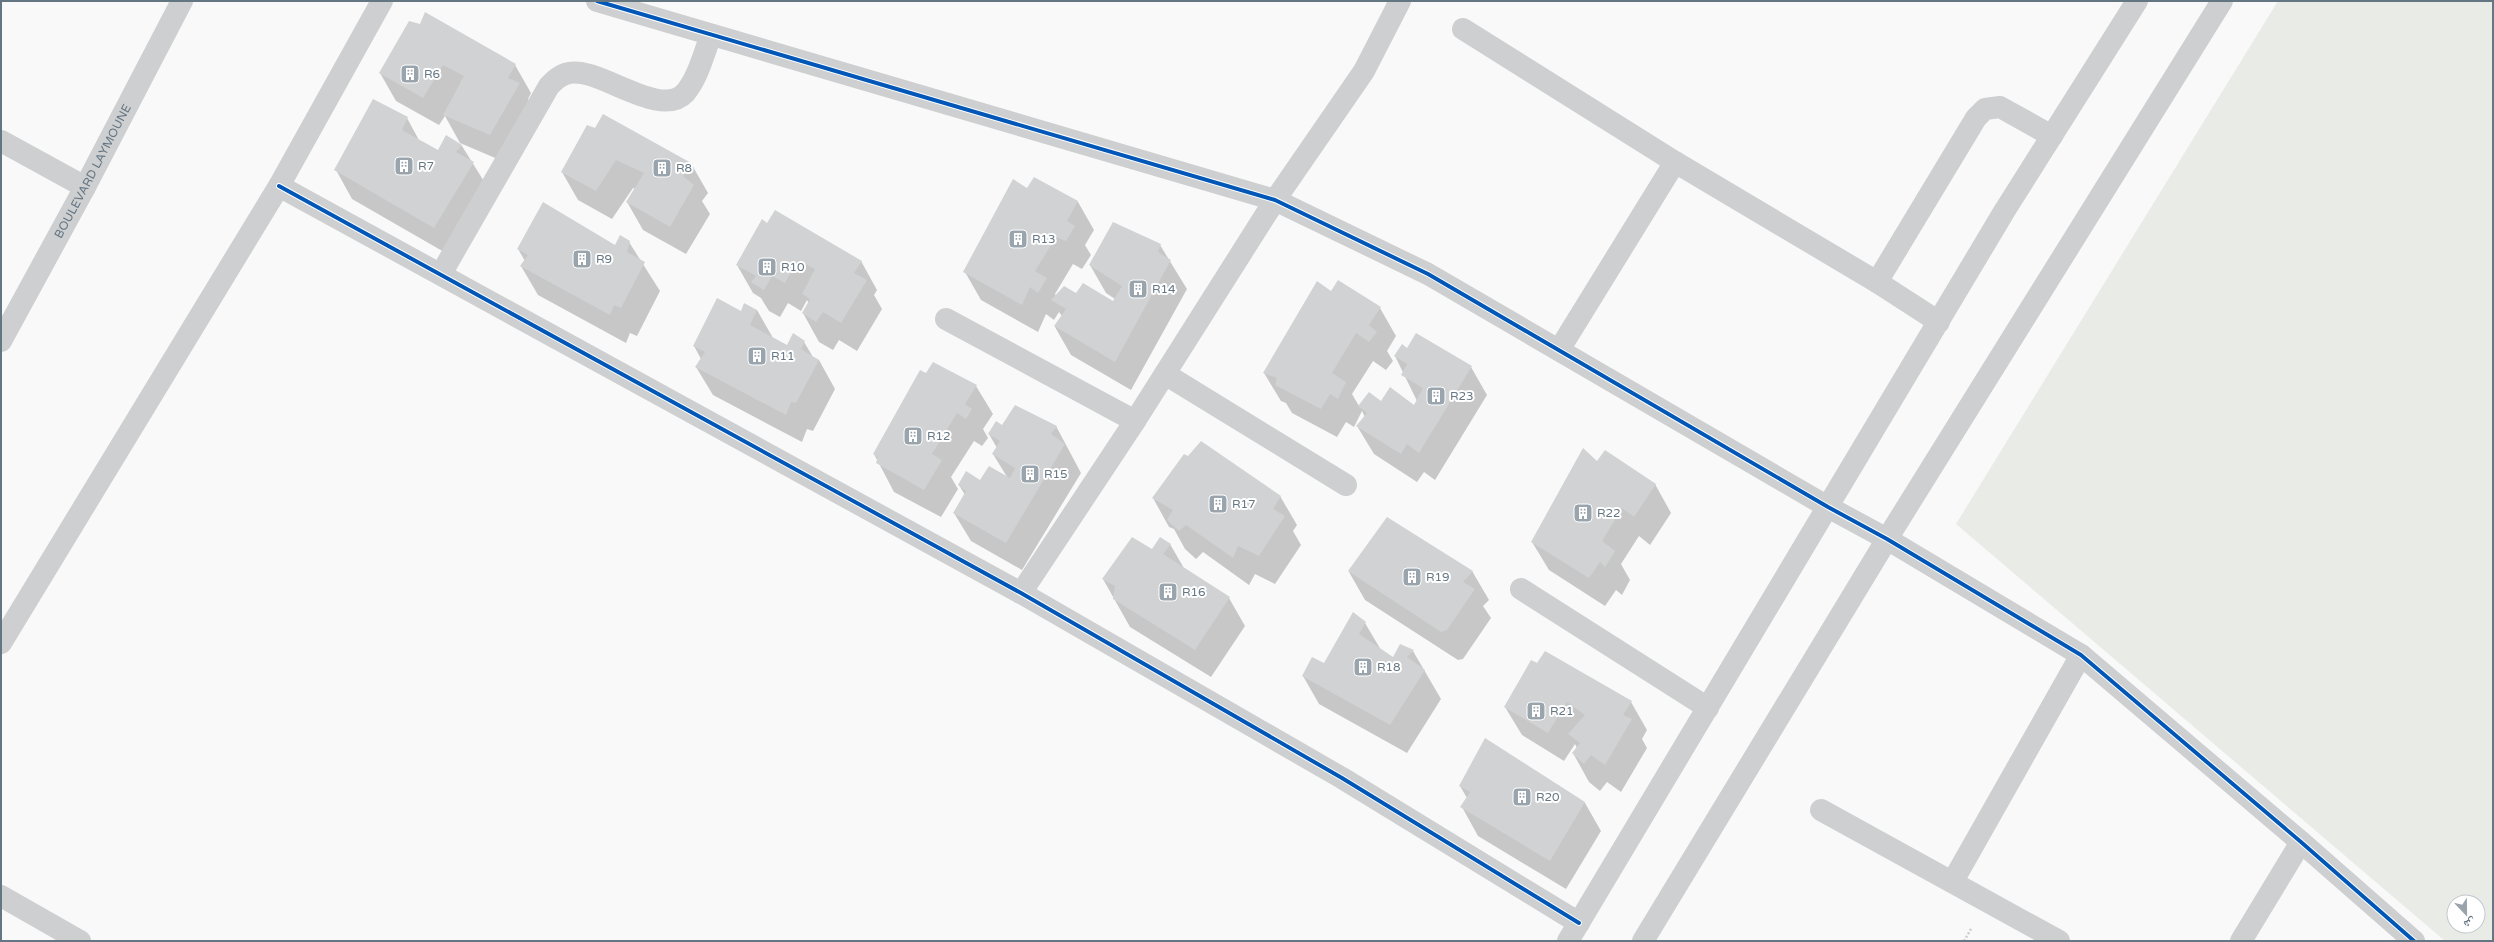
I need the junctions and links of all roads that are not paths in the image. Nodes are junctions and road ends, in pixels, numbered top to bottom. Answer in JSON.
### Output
{"nodes":[{"id":1,"x":182,"y":1,"type":"edge"},
{"id":2,"x":382,"y":1,"type":"edge"},
{"id":3,"x":597,"y":1,"type":"edge"},
{"id":4,"x":1400,"y":1,"type":"edge"},
{"id":5,"x":2137,"y":1,"type":"edge"},
{"id":6,"x":2222,"y":1,"type":"edge"},
{"id":7,"x":1463,"y":29,"type":"dead end"},
{"id":8,"x":711,"y":35,"type":"junction"},
{"id":9,"x":2052,"y":136,"type":"junction"},
{"id":10,"x":1,"y":141,"type":"edge"},
{"id":11,"x":1675,"y":162,"type":"junction"},
{"id":12,"x":279,"y":186,"type":"junction"},
{"id":13,"x":85,"y":187,"type":"junction"},
{"id":14,"x":1275,"y":200,"type":"junction"},
{"id":15,"x":441,"y":274,"type":"junction"},
{"id":16,"x":1877,"y":282,"type":"junction"},
{"id":17,"x":946,"y":319,"type":"dead end"},
{"id":18,"x":1939,"y":322,"type":"junction"},
{"id":19,"x":1,"y":341,"type":"edge"},
{"id":20,"x":1559,"y":350,"type":"junction"},
{"id":21,"x":1165,"y":374,"type":"junction"},
{"id":22,"x":1135,"y":421,"type":"junction"},
{"id":23,"x":1346,"y":485,"type":"dead end"},
{"id":24,"x":1828,"y":508,"type":"junction"},
{"id":25,"x":1887,"y":539,"type":"junction"},
{"id":26,"x":1521,"y":590,"type":"dead end"},
{"id":27,"x":1021,"y":593,"type":"junction"},
{"id":28,"x":1,"y":643,"type":"edge"},
{"id":29,"x":2081,"y":655,"type":"junction"},
{"id":30,"x":1708,"y":708,"type":"junction"},
{"id":31,"x":1821,"y":810,"type":"dead end"},
{"id":32,"x":2301,"y":842,"type":"junction"},
{"id":33,"x":1953,"y":881,"type":"junction"},
{"id":34,"x":1,"y":896,"type":"edge"},
{"id":35,"x":1580,"y":923,"type":"junction"},
{"id":36,"x":80,"y":941,"type":"edge"},
{"id":37,"x":1568,"y":941,"type":"edge"},
{"id":38,"x":1643,"y":941,"type":"edge"},
{"id":39,"x":2060,"y":941,"type":"edge"},
{"id":40,"x":2241,"y":941,"type":"edge"},
{"id":41,"x":2414,"y":941,"type":"edge"}],
"edges":[{"from":1,"to":13,"type":"street","name":"BOULEVARD LAYMOUNE"},
{"from":2,"to":12,"type":"street"},
{"from":3,"to":8,"type":"street"},
{"from":4,"to":14,"type":"street"},
{"from":5,"to":9,"type":"street"},
{"from":6,"to":25,"type":"street"},
{"from":7,"to":11,"type":"street"},
{"from":8,"to":14,"type":"street"},
{"from":8,"to":15,"type":"street"},
{"from":9,"to":16,"type":"street"},
{"from":9,"to":18,"type":"street"},
{"from":10,"to":13,"type":"street"},
{"from":11,"to":16,"type":"street"},
{"from":11,"to":20,"type":"street"},
{"from":12,"to":15,"type":"street"},
{"from":12,"to":28,"type":"street"},
{"from":13,"to":19,"type":"street","name":"BOULEVARD LAYMOUNE"},
{"from":14,"to":20,"type":"street"},
{"from":14,"to":21,"type":"street"},
{"from":15,"to":27,"type":"street"},
{"from":16,"to":18,"type":"street"},
{"from":17,"to":22,"type":"street"},
{"from":18,"to":24,"type":"street"},
{"from":20,"to":24,"type":"street"},
{"from":21,"to":22,"type":"street"},
{"from":21,"to":23,"type":"street"},
{"from":22,"to":27,"type":"street"},
{"from":24,"to":25,"type":"street"},
{"from":24,"to":30,"type":"street"},
{"from":25,"to":29,"type":"street"},
{"from":25,"to":38,"type":"street"},
{"from":26,"to":30,"type":"street"},
{"from":27,"to":35,"type":"street"},
{"from":29,"to":32,"type":"street"},
{"from":29,"to":33,"type":"street"},
{"from":30,"to":35,"type":"street"},
{"from":31,"to":33,"type":"street"},
{"from":32,"to":40,"type":"street"},
{"from":32,"to":41,"type":"street"},
{"from":33,"to":39,"type":"street"},
{"from":34,"to":36,"type":"street"},
{"from":35,"to":37,"type":"street"}]}
